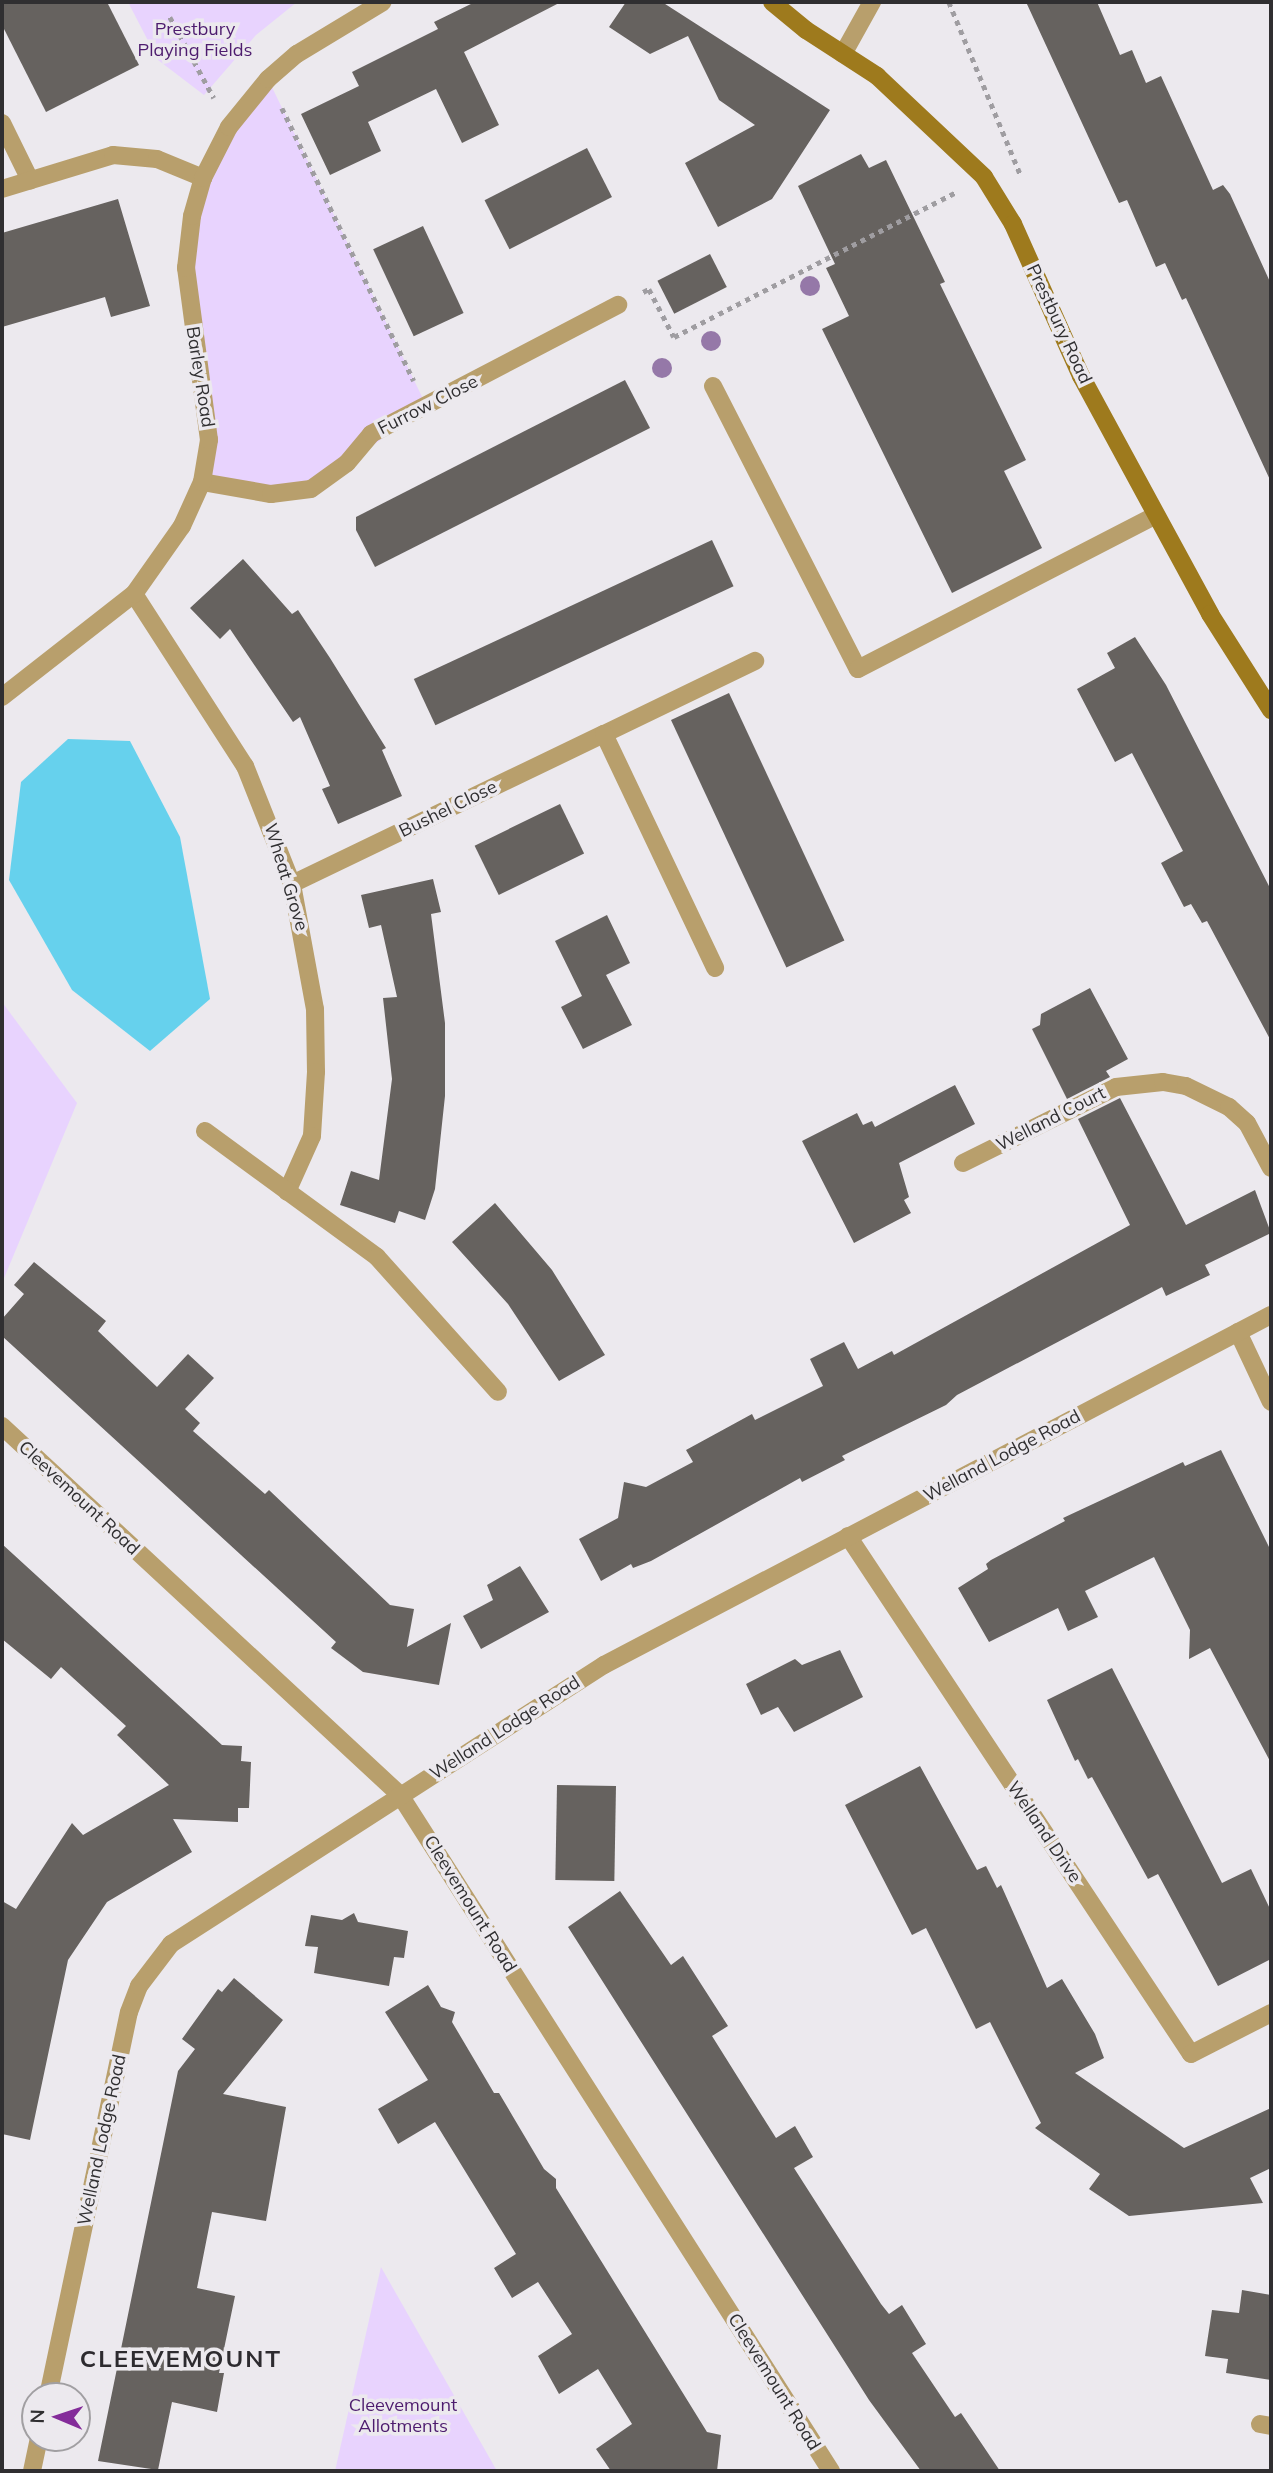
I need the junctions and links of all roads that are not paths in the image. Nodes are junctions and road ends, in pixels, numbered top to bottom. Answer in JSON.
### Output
{"nodes":[{"id":1,"x":383,"y":2,"type":"edge"},
{"id":2,"x":772,"y":2,"type":"edge"},
{"id":3,"x":872,"y":2,"type":"edge"},
{"id":4,"x":843,"y":54,"type":"junction"},
{"id":5,"x":2,"y":122,"type":"edge"},
{"id":6,"x":203,"y":178,"type":"junction"},
{"id":7,"x":30,"y":180,"type":"junction"},
{"id":8,"x":2,"y":189,"type":"edge"},
{"id":9,"x":618,"y":305,"type":"road end"},
{"id":10,"x":713,"y":386,"type":"dead end"},
{"id":11,"x":202,"y":482,"type":"junction"},
{"id":12,"x":1156,"y":515,"type":"junction"},
{"id":13,"x":134,"y":594,"type":"junction"},
{"id":14,"x":755,"y":661,"type":"dead end"},
{"id":15,"x":2,"y":697,"type":"edge"},
{"id":16,"x":1271,"y":710,"type":"edge"},
{"id":17,"x":604,"y":734,"type":"junction"},
{"id":18,"x":292,"y":884,"type":"junction"},
{"id":19,"x":715,"y":968,"type":"dead end"},
{"id":20,"x":205,"y":1131,"type":"dead end"},
{"id":21,"x":963,"y":1163,"type":"dead end"},
{"id":22,"x":1271,"y":1168,"type":"edge"},
{"id":23,"x":287,"y":1192,"type":"junction"},
{"id":24,"x":1271,"y":1315,"type":"edge"},
{"id":25,"x":1238,"y":1332,"type":"junction"},
{"id":26,"x":498,"y":1392,"type":"dead end"},
{"id":27,"x":1271,"y":1402,"type":"edge"},
{"id":28,"x":2,"y":1426,"type":"edge"},
{"id":29,"x":848,"y":1536,"type":"junction"},
{"id":30,"x":400,"y":1795,"type":"junction"},
{"id":31,"x":1271,"y":2013,"type":"edge"},
{"id":32,"x":51,"y":2382,"type":"edge"},
{"id":33,"x":36,"y":2452,"type":"edge"},
{"id":34,"x":32,"y":2471,"type":"edge"},
{"id":35,"x":831,"y":2471,"type":"edge"}],
"edges":[{"from":1,"to":6,"type":"street","name":"Barley Road"},
{"from":2,"to":4,"type":"main road","name":"Prestbury Road"},
{"from":3,"to":4,"type":"street"},
{"from":4,"to":12,"type":"main road","name":"Prestbury Road"},
{"from":5,"to":7,"type":"street"},
{"from":6,"to":7,"type":"street"},
{"from":6,"to":11,"type":"street","name":"Barley Road"},
{"from":7,"to":8,"type":"street"},
{"from":9,"to":11,"type":"street","name":"Furrow Close"},
{"from":10,"to":12,"type":"street"},
{"from":11,"to":13,"type":"street","name":"Barley Road"},
{"from":12,"to":16,"type":"main road","name":"Prestbury Road"},
{"from":13,"to":15,"type":"street","name":"Barley Road"},
{"from":13,"to":18,"type":"street","name":"Wheat Grove"},
{"from":14,"to":17,"type":"street","name":"Bushel Close"},
{"from":17,"to":18,"type":"street","name":"Bushel Close"},
{"from":17,"to":19,"type":"street"},
{"from":18,"to":23,"type":"street","name":"Wheat Grove"},
{"from":20,"to":23,"type":"street"},
{"from":21,"to":22,"type":"street","name":"Welland Court"},
{"from":23,"to":26,"type":"street"},
{"from":24,"to":25,"type":"street","name":"Welland Lodge Road"},
{"from":25,"to":27,"type":"street"},
{"from":25,"to":29,"type":"street","name":"Welland Lodge Road"},
{"from":28,"to":30,"type":"street","name":"Cleevemount Road"},
{"from":29,"to":30,"type":"street","name":"Welland Lodge Road"},
{"from":29,"to":31,"type":"street","name":"Welland Drive"},
{"from":30,"to":32,"type":"street","name":"Welland Lodge Road"},
{"from":30,"to":35,"type":"street","name":"Cleevemount Road"},
{"from":33,"to":34,"type":"street"}]}
